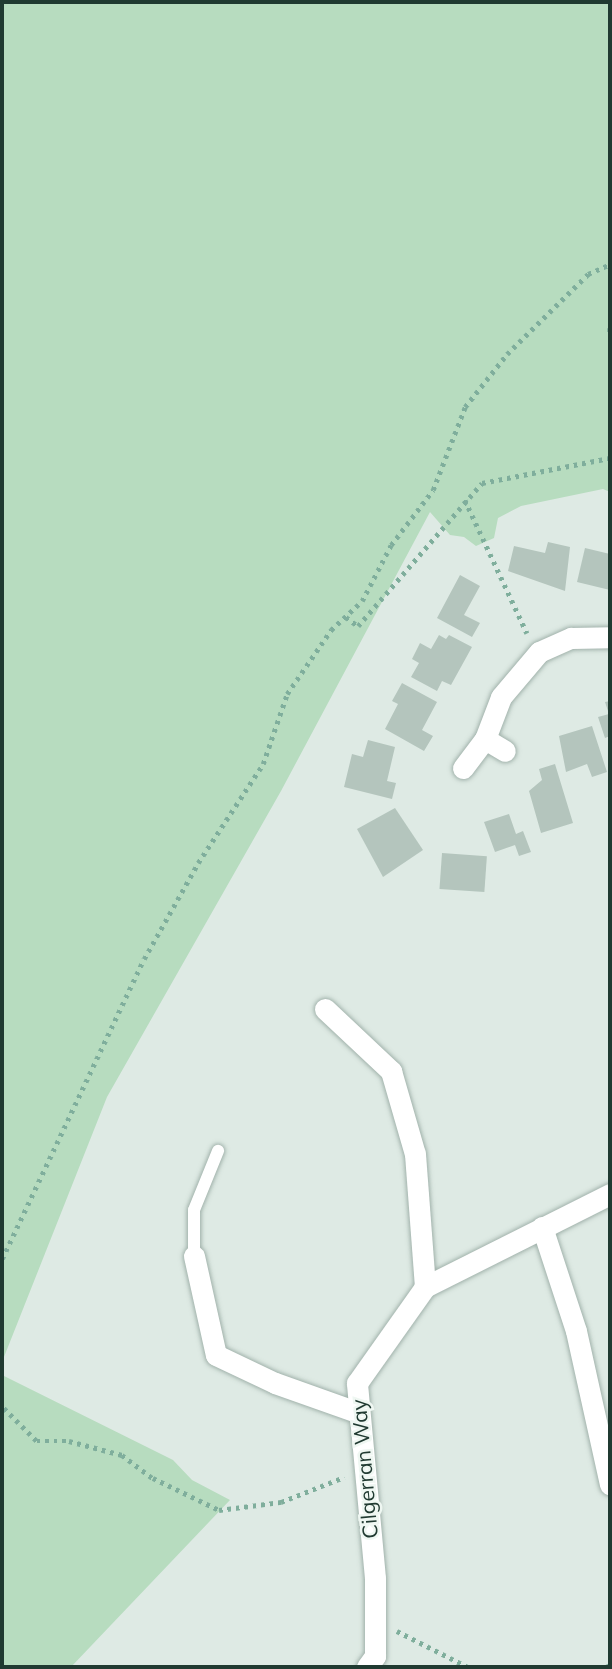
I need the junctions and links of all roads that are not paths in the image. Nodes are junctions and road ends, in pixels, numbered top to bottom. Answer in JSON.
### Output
{"nodes":[{"id":1,"x":610,"y":637,"type":"edge"},
{"id":2,"x":485,"y":738,"type":"junction"},
{"id":3,"x":505,"y":751,"type":"dead end"},
{"id":4,"x":463,"y":768,"type":"dead end"},
{"id":5,"x":325,"y":1009,"type":"dead end"},
{"id":6,"x":218,"y":1151,"type":"dead end"},
{"id":7,"x":610,"y":1194,"type":"edge"},
{"id":8,"x":542,"y":1227,"type":"junction"},
{"id":9,"x":194,"y":1256,"type":"joint"},
{"id":10,"x":425,"y":1287,"type":"junction"},
{"id":11,"x":357,"y":1412,"type":"junction"},
{"id":12,"x":610,"y":1484,"type":"edge"},
{"id":13,"x":368,"y":1667,"type":"edge"}],
"edges":[{"from":1,"to":2,"type":"street"},
{"from":2,"to":3,"type":"street"},
{"from":2,"to":4,"type":"street"},
{"from":5,"to":10,"type":"street"},
{"from":6,"to":9,"type":"lane"},
{"from":7,"to":8,"type":"street","name":"Cilgerran Way"},
{"from":8,"to":10,"type":"street","name":"Cilgerran Way"},
{"from":8,"to":12,"type":"street"},
{"from":9,"to":11,"type":"street"},
{"from":10,"to":11,"type":"street","name":"Cilgerran Way"},
{"from":11,"to":13,"type":"street","name":"Cilgerran Way"}]}
